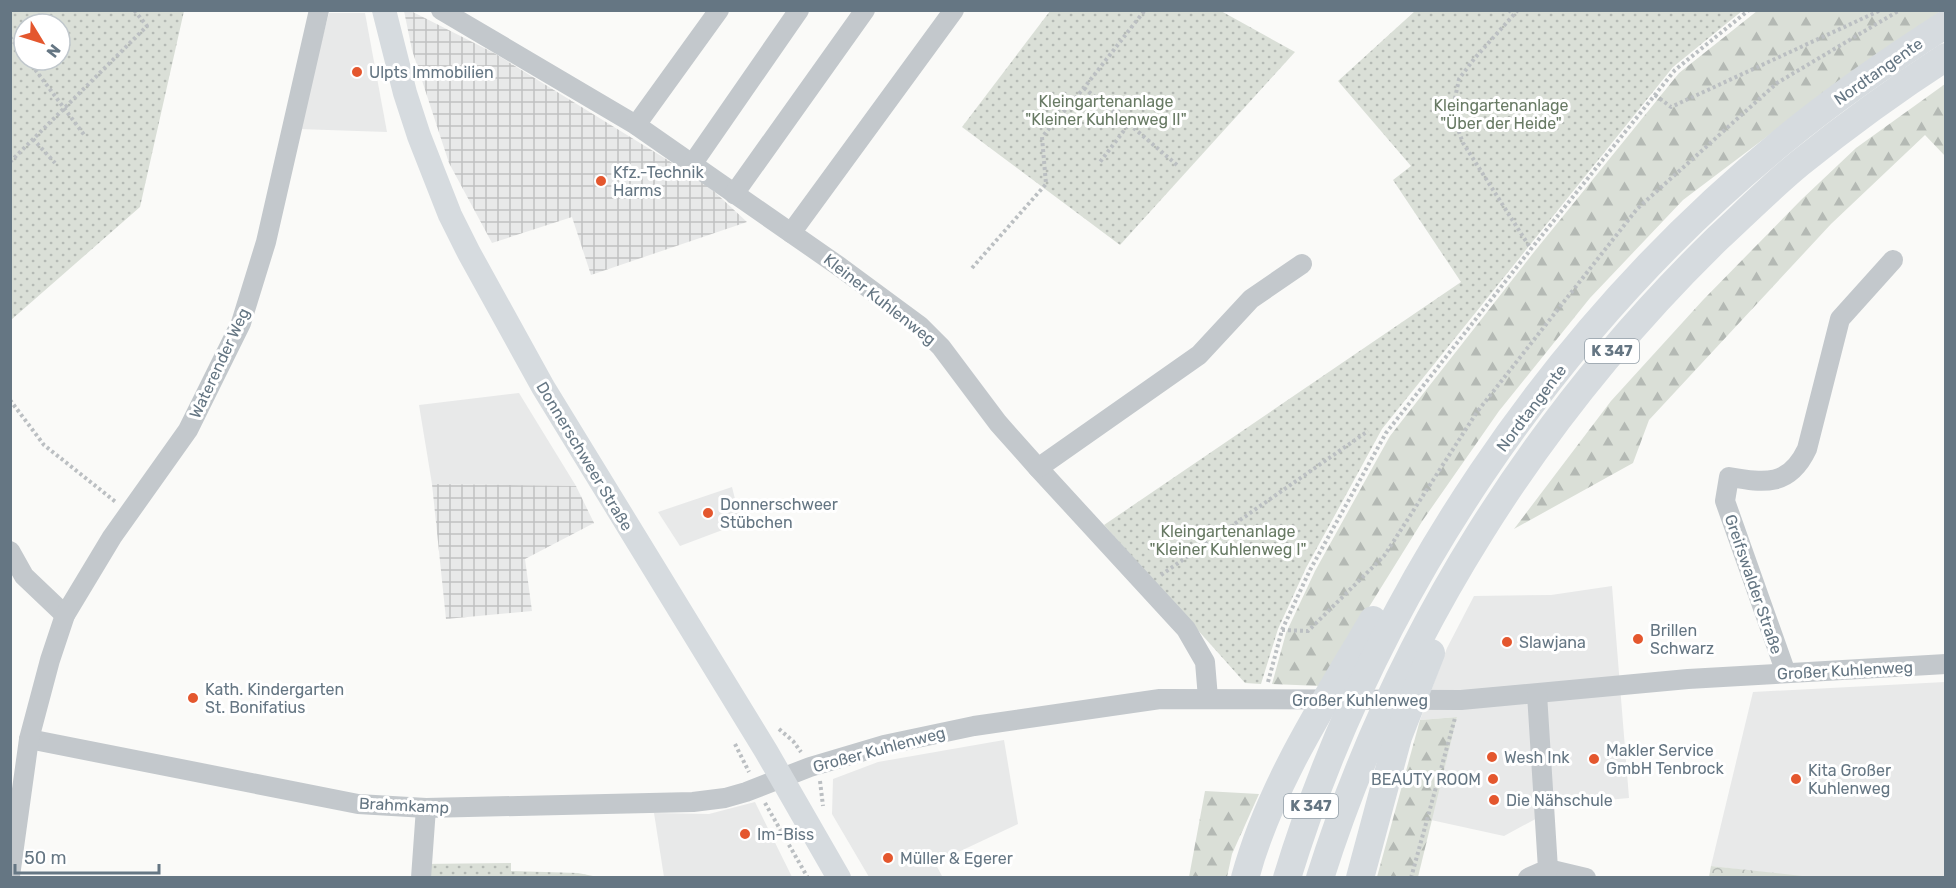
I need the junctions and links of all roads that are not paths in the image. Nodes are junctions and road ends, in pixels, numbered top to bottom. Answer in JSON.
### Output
{"nodes":[{"id":1,"x":319,"y":10,"type":"edge"},
{"id":2,"x":384,"y":10,"type":"edge"},
{"id":3,"x":441,"y":10,"type":"edge"},
{"id":4,"x":719,"y":10,"type":"edge"},
{"id":5,"x":799,"y":10,"type":"edge"},
{"id":6,"x":865,"y":10,"type":"edge"},
{"id":7,"x":954,"y":10,"type":"edge"},
{"id":8,"x":1946,"y":24,"type":"edge"},
{"id":9,"x":1946,"y":57,"type":"edge"},
{"id":10,"x":636,"y":125,"type":"junction"},
{"id":11,"x":693,"y":163,"type":"junction"},
{"id":12,"x":734,"y":194,"type":"junction"},
{"id":13,"x":791,"y":233,"type":"junction"},
{"id":14,"x":1893,"y":260,"type":"dead end"},
{"id":15,"x":1302,"y":264,"type":"dead end"},
{"id":16,"x":1038,"y":468,"type":"junction"},
{"id":17,"x":10,"y":551,"type":"edge"},
{"id":18,"x":65,"y":615,"type":"junction"},
{"id":19,"x":1946,"y":664,"type":"edge"},
{"id":20,"x":1356,"y":668,"type":"junction"},
{"id":21,"x":1786,"y":673,"type":"junction"},
{"id":22,"x":1536,"y":694,"type":"junction"},
{"id":23,"x":1208,"y":698,"type":"junction"},
{"id":24,"x":1385,"y":737,"type":"junction"},
{"id":25,"x":29,"y":739,"type":"junction"},
{"id":26,"x":782,"y":777,"type":"junction"},
{"id":27,"x":426,"y":808,"type":"junction"},
{"id":28,"x":1548,"y":869,"type":"junction"},
{"id":29,"x":10,"y":876,"type":"edge"},
{"id":30,"x":421,"y":878,"type":"edge"},
{"id":31,"x":839,"y":878,"type":"edge"},
{"id":32,"x":1245,"y":878,"type":"edge"},
{"id":33,"x":1287,"y":878,"type":"edge"},
{"id":34,"x":1320,"y":878,"type":"edge"},
{"id":35,"x":1360,"y":878,"type":"edge"},
{"id":36,"x":1528,"y":878,"type":"edge"},
{"id":37,"x":1586,"y":878,"type":"edge"}],
"edges":[{"from":1,"to":18,"type":"street","name":"Waterender Weg"},
{"from":2,"to":26,"type":"main road","name":"Donnerschweer Straße"},
{"from":3,"to":10,"type":"street","name":"Kleiner Kuhlenweg"},
{"from":4,"to":10,"type":"street"},
{"from":5,"to":11,"type":"street"},
{"from":6,"to":12,"type":"street"},
{"from":7,"to":13,"type":"street"},
{"from":8,"to":20,"type":"highway","name":"Nordtangente","number":"K 347"},
{"from":9,"to":24,"type":"highway","name":"Nordtangente","number":"K 347"},
{"from":10,"to":11,"type":"street","name":"Kleiner Kuhlenweg"},
{"from":11,"to":12,"type":"street","name":"Kleiner Kuhlenweg"},
{"from":12,"to":13,"type":"street","name":"Kleiner Kuhlenweg"},
{"from":13,"to":16,"type":"street","name":"Kleiner Kuhlenweg"},
{"from":14,"to":21,"type":"street","name":"Greifswalder Straße"},
{"from":15,"to":16,"type":"street"},
{"from":16,"to":23,"type":"street","name":"Kleiner Kuhlenweg"},
{"from":17,"to":18,"type":"street"},
{"from":18,"to":25,"type":"street","name":"Waterender Weg"},
{"from":19,"to":21,"type":"street","name":"Großer Kuhlenweg"},
{"from":20,"to":32,"type":"highway","number":"K 347"},
{"from":20,"to":33,"type":"highway","name":"Nordtangente","number":"K 347"},
{"from":21,"to":22,"type":"street","name":"Großer Kuhlenweg"},
{"from":22,"to":23,"type":"street","name":"Großer Kuhlenweg"},
{"from":22,"to":28,"type":"street"},
{"from":23,"to":26,"type":"street","name":"Großer Kuhlenweg"},
{"from":24,"to":34,"type":"highway","number":"K 347"},
{"from":24,"to":35,"type":"highway","number":"K 347"},
{"from":25,"to":27,"type":"street","name":"Brahmkamp"},
{"from":25,"to":29,"type":"street","name":"Waterender Weg"},
{"from":26,"to":27,"type":"street","name":"Brahmkamp"},
{"from":26,"to":31,"type":"main road","name":"Donnerschweer Straße"},
{"from":27,"to":30,"type":"street"},
{"from":28,"to":36,"type":"street"},
{"from":28,"to":37,"type":"street"}]}
